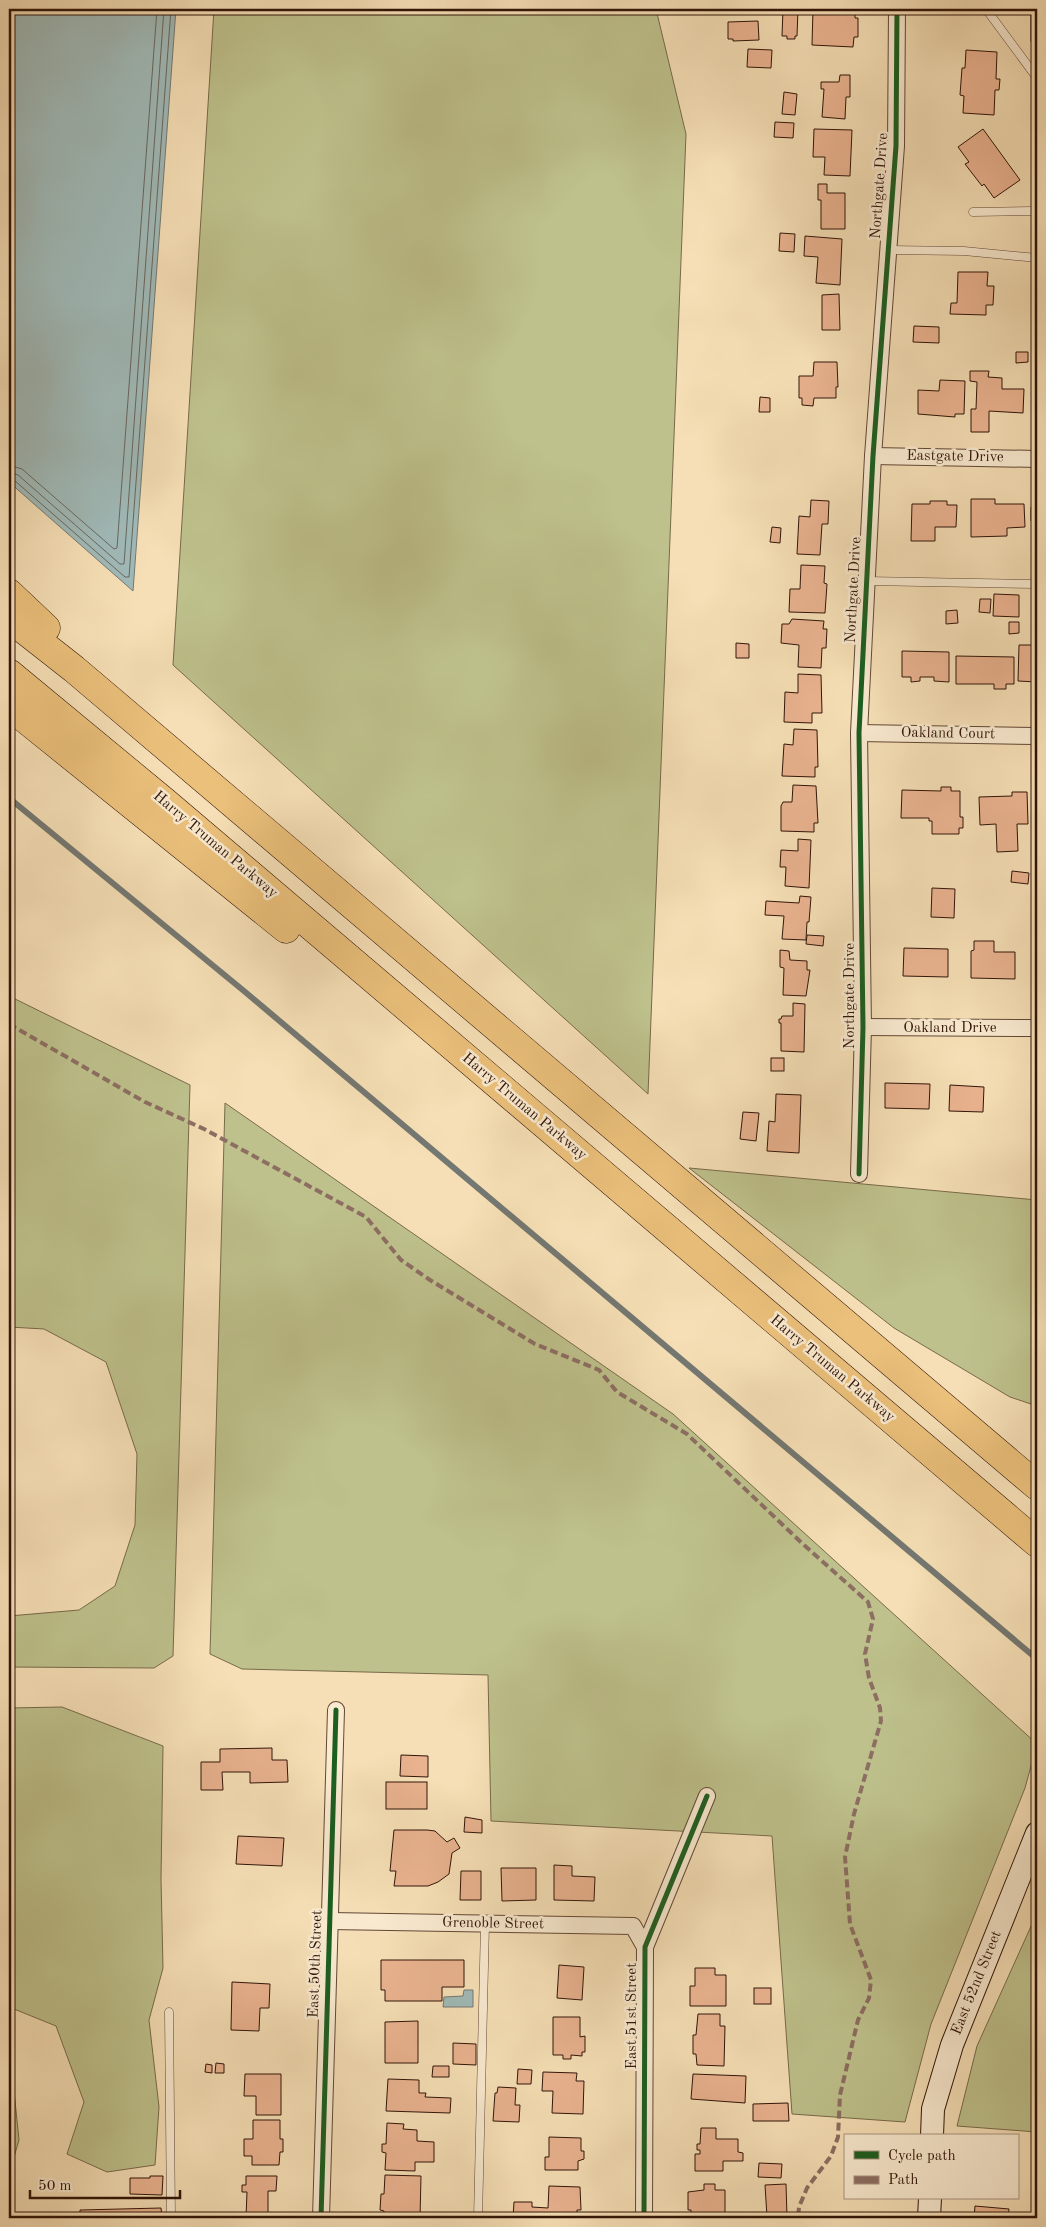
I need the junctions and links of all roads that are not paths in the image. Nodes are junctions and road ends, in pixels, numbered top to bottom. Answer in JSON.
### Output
{"nodes":[{"id":1,"x":897,"y":9,"type":"edge"},
{"id":2,"x":986,"y":9,"type":"edge"},
{"id":3,"x":1037,"y":78,"type":"edge"},
{"id":4,"x":1033,"y":211,"type":"dead end"},
{"id":5,"x":973,"y":212,"type":"dead end"},
{"id":6,"x":888,"y":250,"type":"junction"},
{"id":7,"x":1037,"y":258,"type":"edge"},
{"id":8,"x":873,"y":456,"type":"junction"},
{"id":9,"x":1037,"y":459,"type":"edge"},
{"id":10,"x":867,"y":581,"type":"junction"},
{"id":11,"x":1037,"y":584,"type":"edge"},
{"id":12,"x":9,"y":593,"type":"edge"},
{"id":13,"x":9,"y":618,"type":"edge"},
{"id":14,"x":9,"y":673,"type":"edge"},
{"id":15,"x":9,"y":706,"type":"edge"},
{"id":16,"x":859,"y":733,"type":"junction"},
{"id":17,"x":1037,"y":736,"type":"edge"},
{"id":18,"x":193,"y":769,"type":"junction"},
{"id":19,"x":863,"y":1027,"type":"junction"},
{"id":20,"x":1037,"y":1028,"type":"edge"},
{"id":21,"x":859,"y":1174,"type":"dead end"},
{"id":22,"x":752,"y":1301,"type":"junction"},
{"id":23,"x":1037,"y":1486,"type":"edge"},
{"id":24,"x":1037,"y":1543,"type":"edge"},
{"id":25,"x":336,"y":1710,"type":"dead end"},
{"id":26,"x":707,"y":1796,"type":"dead end"},
{"id":27,"x":1037,"y":1833,"type":"edge"},
{"id":28,"x":330,"y":1921,"type":"junction"},
{"id":29,"x":485,"y":1924,"type":"junction"},
{"id":30,"x":644,"y":1947,"type":"junction"},
{"id":31,"x":169,"y":2012,"type":"dead end"},
{"id":32,"x":932,"y":2134,"type":"edge"},
{"id":33,"x":930,"y":2200,"type":"edge"},
{"id":34,"x":171,"y":2218,"type":"edge"},
{"id":35,"x":321,"y":2218,"type":"edge"},
{"id":36,"x":478,"y":2218,"type":"edge"},
{"id":37,"x":644,"y":2218,"type":"edge"},
{"id":38,"x":929,"y":2218,"type":"edge"}],
"edges":[{"from":1,"to":6,"type":"street","name":"Northgate Drive"},
{"from":2,"to":3,"type":"lane"},
{"from":4,"to":5,"type":"lane"},
{"from":6,"to":7,"type":"lane"},
{"from":6,"to":8,"type":"street","name":"Northgate Drive"},
{"from":8,"to":9,"type":"street","name":"Eastgate Drive"},
{"from":8,"to":10,"type":"street","name":"Northgate Drive"},
{"from":10,"to":11,"type":"lane"},
{"from":10,"to":16,"type":"street","name":"Northgate Drive"},
{"from":12,"to":18,"type":"highway"},
{"from":13,"to":18,"type":"highway"},
{"from":14,"to":22,"type":"highway","name":"Harry Truman Parkway"},
{"from":15,"to":22,"type":"highway"},
{"from":16,"to":17,"type":"street","name":"Oakland Court"},
{"from":16,"to":19,"type":"street","name":"Northgate Drive"},
{"from":18,"to":23,"type":"highway"},
{"from":19,"to":20,"type":"street","name":"Oakland Drive"},
{"from":19,"to":21,"type":"street","name":"Northgate Drive"},
{"from":22,"to":24,"type":"highway","name":"Harry Truman Parkway"},
{"from":25,"to":28,"type":"street","name":"East 50th Street"},
{"from":26,"to":30,"type":"street","name":"East 51st Street"},
{"from":27,"to":32,"type":"main road","name":"East 52nd Street"},
{"from":28,"to":29,"type":"street","name":"Grenoble Street"},
{"from":28,"to":35,"type":"street","name":"East 50th Street"},
{"from":29,"to":30,"type":"street","name":"Grenoble Street"},
{"from":29,"to":36,"type":"lane"},
{"from":30,"to":37,"type":"street","name":"East 51st Street"},
{"from":31,"to":34,"type":"lane"},
{"from":33,"to":38,"type":"main road"}]}
